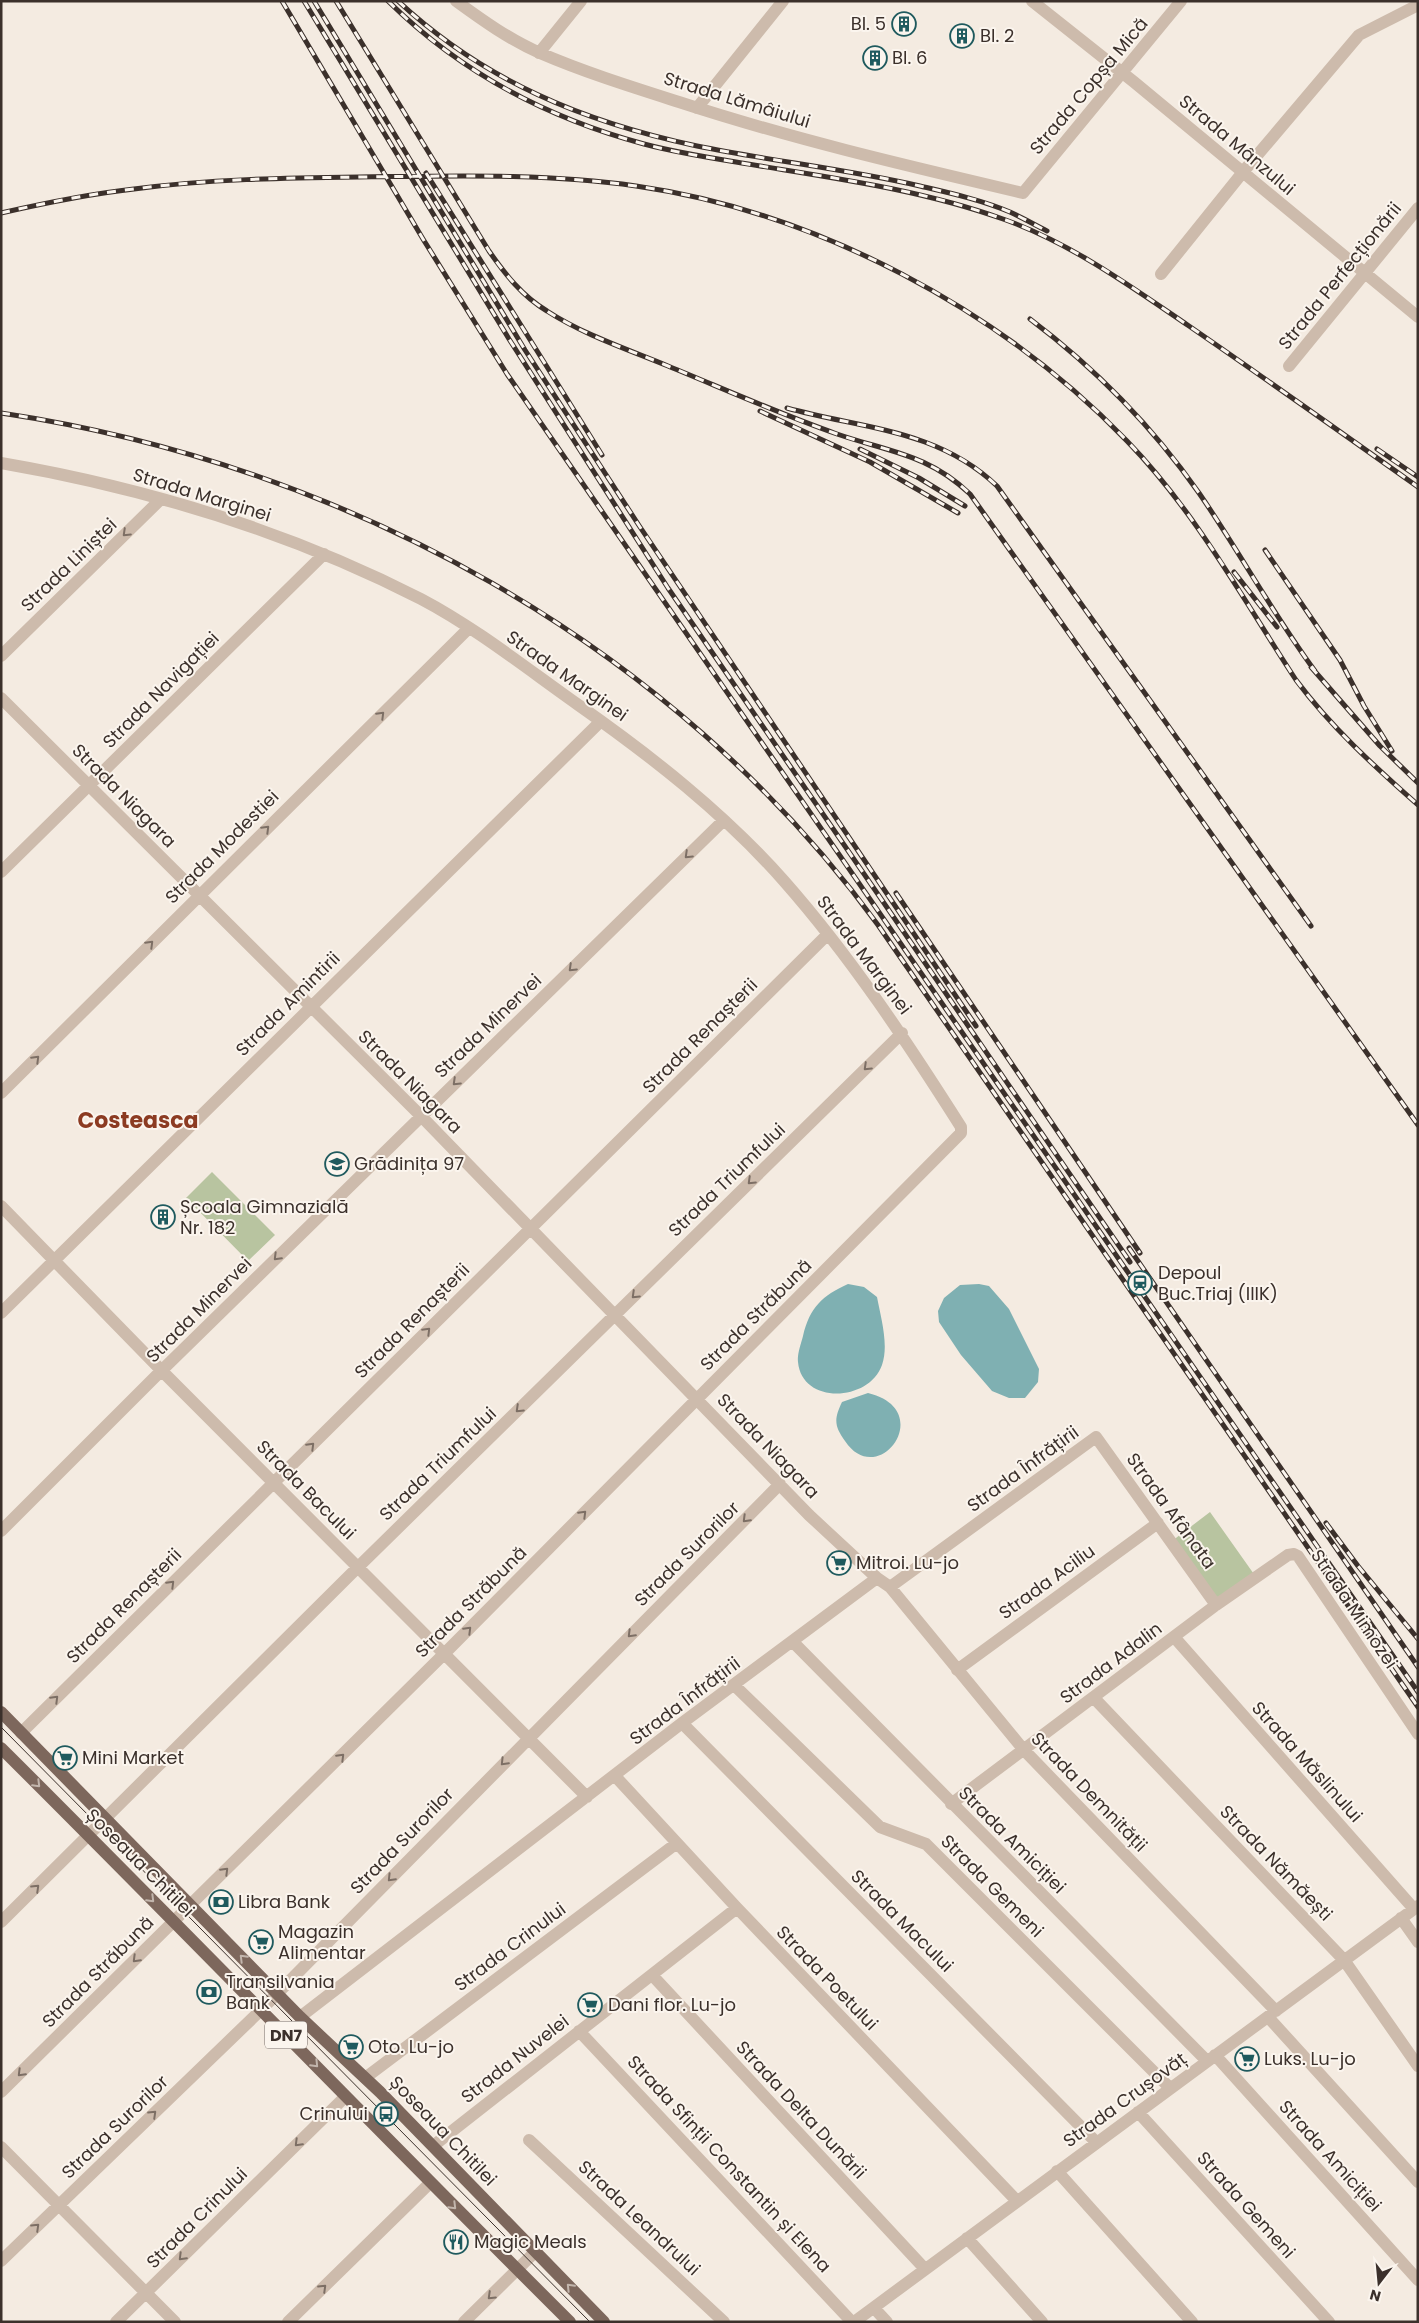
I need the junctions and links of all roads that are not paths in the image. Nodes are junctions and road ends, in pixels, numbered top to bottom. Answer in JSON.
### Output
{"nodes":[{"id":1,"x":456,"y":1,"type":"edge"},
{"id":2,"x":581,"y":1,"type":"edge"},
{"id":3,"x":783,"y":1,"type":"edge"},
{"id":4,"x":1032,"y":1,"type":"edge"},
{"id":5,"x":1181,"y":1,"type":"edge"},
{"id":6,"x":1418,"y":5,"type":"edge"},
{"id":7,"x":539,"y":53,"type":"junction"},
{"id":8,"x":1122,"y":72,"type":"junction"},
{"id":9,"x":697,"y":108,"type":"junction"},
{"id":10,"x":1243,"y":172,"type":"junction"},
{"id":11,"x":1023,"y":193,"type":"joint"},
{"id":12,"x":1418,"y":208,"type":"edge"},
{"id":13,"x":1364,"y":273,"type":"junction"},
{"id":14,"x":1161,"y":274,"type":"dead end"},
{"id":15,"x":1418,"y":317,"type":"edge"},
{"id":16,"x":1289,"y":366,"type":"dead end"},
{"id":17,"x":1,"y":464,"type":"edge"},
{"id":18,"x":161,"y":499,"type":"junction"},
{"id":19,"x":324,"y":554,"type":"junction"},
{"id":20,"x":469,"y":628,"type":"junction"},
{"id":21,"x":1,"y":656,"type":"edge"},
{"id":22,"x":1,"y":698,"type":"edge"},
{"id":23,"x":601,"y":721,"type":"junction"},
{"id":24,"x":88,"y":786,"type":"junction"},
{"id":25,"x":723,"y":820,"type":"junction"},
{"id":26,"x":1,"y":872,"type":"edge"},
{"id":27,"x":199,"y":895,"type":"junction"},
{"id":28,"x":828,"y":934,"type":"junction"},
{"id":29,"x":310,"y":1006,"type":"junction"},
{"id":30,"x":902,"y":1033,"type":"junction"},
{"id":31,"x":1,"y":1093,"type":"edge"},
{"id":32,"x":420,"y":1116,"type":"junction"},
{"id":33,"x":961,"y":1133,"type":"joint"},
{"id":34,"x":1,"y":1206,"type":"edge"},
{"id":35,"x":530,"y":1229,"type":"junction"},
{"id":36,"x":54,"y":1261,"type":"junction"},
{"id":37,"x":1,"y":1313,"type":"edge"},
{"id":38,"x":615,"y":1315,"type":"junction"},
{"id":39,"x":162,"y":1371,"type":"junction"},
{"id":40,"x":697,"y":1399,"type":"junction"},
{"id":41,"x":1096,"y":1437,"type":"joint"},
{"id":42,"x":273,"y":1483,"type":"junction"},
{"id":43,"x":780,"y":1484,"type":"junction"},
{"id":44,"x":1158,"y":1523,"type":"junction"},
{"id":45,"x":1,"y":1531,"type":"edge"},
{"id":46,"x":1294,"y":1554,"type":"joint"},
{"id":47,"x":359,"y":1567,"type":"junction"},
{"id":48,"x":877,"y":1578,"type":"junction"},
{"id":49,"x":890,"y":1587,"type":"junction"},
{"id":50,"x":1216,"y":1605,"type":"junction"},
{"id":51,"x":1174,"y":1638,"type":"junction"},
{"id":52,"x":793,"y":1642,"type":"junction"},
{"id":53,"x":445,"y":1653,"type":"junction"},
{"id":54,"x":957,"y":1670,"type":"junction"},
{"id":55,"x":734,"y":1685,"type":"junction"},
{"id":56,"x":1094,"y":1698,"type":"junction"},
{"id":57,"x":1,"y":1712,"type":"edge"},
{"id":58,"x":682,"y":1724,"type":"junction"},
{"id":59,"x":20,"y":1733,"type":"junction"},
{"id":60,"x":1418,"y":1734,"type":"edge"},
{"id":61,"x":529,"y":1737,"type":"junction"},
{"id":62,"x":2,"y":1749,"type":"edge"},
{"id":63,"x":1023,"y":1749,"type":"junction"},
{"id":64,"x":616,"y":1776,"type":"junction"},
{"id":65,"x":587,"y":1797,"type":"junction"},
{"id":66,"x":951,"y":1804,"type":"junction"},
{"id":67,"x":106,"y":1819,"type":"junction"},
{"id":68,"x":89,"y":1836,"type":"junction"},
{"id":69,"x":677,"y":1843,"type":"junction"},
{"id":70,"x":1416,"y":1907,"type":"edge"},
{"id":71,"x":737,"y":1908,"type":"junction"},
{"id":72,"x":187,"y":1909,"type":"junction"},
{"id":73,"x":1401,"y":1918,"type":"junction"},
{"id":74,"x":1,"y":1922,"type":"edge"},
{"id":75,"x":174,"y":1922,"type":"junction"},
{"id":76,"x":1418,"y":1942,"type":"edge"},
{"id":77,"x":1344,"y":1960,"type":"junction"},
{"id":78,"x":652,"y":1975,"type":"junction"},
{"id":79,"x":277,"y":1993,"type":"junction"},
{"id":80,"x":261,"y":2010,"type":"junction"},
{"id":81,"x":1272,"y":2014,"type":"junction"},
{"id":82,"x":300,"y":2017,"type":"junction"},
{"id":83,"x":580,"y":2031,"type":"junction"},
{"id":84,"x":1211,"y":2058,"type":"junction"},
{"id":85,"x":1418,"y":2066,"type":"edge"},
{"id":86,"x":365,"y":2078,"type":"junction"},
{"id":87,"x":1170,"y":2088,"type":"junction"},
{"id":88,"x":1,"y":2092,"type":"edge"},
{"id":89,"x":345,"y":2097,"type":"junction"},
{"id":90,"x":1138,"y":2112,"type":"junction"},
{"id":91,"x":529,"y":2140,"type":"dead end"},
{"id":92,"x":1097,"y":2142,"type":"junction"},
{"id":93,"x":433,"y":2146,"type":"junction"},
{"id":94,"x":1,"y":2147,"type":"edge"},
{"id":95,"x":1057,"y":2172,"type":"junction"},
{"id":96,"x":1418,"y":2182,"type":"edge"},
{"id":97,"x":430,"y":2183,"type":"junction"},
{"id":98,"x":1017,"y":2202,"type":"junction"},
{"id":99,"x":58,"y":2205,"type":"junction"},
{"id":100,"x":967,"y":2238,"type":"junction"},
{"id":101,"x":535,"y":2252,"type":"junction"},
{"id":102,"x":1,"y":2261,"type":"edge"},
{"id":103,"x":517,"y":2270,"type":"junction"},
{"id":104,"x":925,"y":2270,"type":"junction"},
{"id":105,"x":1418,"y":2280,"type":"edge"},
{"id":106,"x":146,"y":2293,"type":"junction"},
{"id":107,"x":874,"y":2308,"type":"junction"},
{"id":108,"x":116,"y":2322,"type":"edge"},
{"id":109,"x":175,"y":2322,"type":"edge"},
{"id":110,"x":288,"y":2322,"type":"edge"},
{"id":111,"x":464,"y":2322,"type":"edge"},
{"id":112,"x":570,"y":2322,"type":"edge"},
{"id":113,"x":604,"y":2322,"type":"edge"},
{"id":114,"x":724,"y":2322,"type":"edge"},
{"id":115,"x":853,"y":2322,"type":"edge"},
{"id":116,"x":888,"y":2322,"type":"edge"},
{"id":117,"x":1042,"y":2322,"type":"edge"},
{"id":118,"x":1192,"y":2322,"type":"edge"},
{"id":119,"x":1329,"y":2322,"type":"edge"}],
"edges":[{"from":1,"to":7,"type":"street","name":"Strada Lămâiului"},
{"from":2,"to":7,"type":"street"},
{"from":3,"to":9,"type":"street"},
{"from":4,"to":8,"type":"street","name":"Strada Mânzului"},
{"from":5,"to":8,"type":"street","name":"Strada Copșa Mică"},
{"from":6,"to":10,"type":"street"},
{"from":7,"to":9,"type":"street","name":"Strada Lămâiului"},
{"from":8,"to":10,"type":"street","name":"Strada Mânzului"},
{"from":8,"to":11,"type":"street","name":"Strada Copșa Mică"},
{"from":9,"to":11,"type":"street","name":"Strada Lămâiului"},
{"from":10,"to":13,"type":"street","name":"Strada Mânzului"},
{"from":10,"to":14,"type":"street"},
{"from":12,"to":13,"type":"street","name":"Strada Perfecționării"},
{"from":13,"to":15,"type":"street","name":"Strada Mânzului"},
{"from":13,"to":16,"type":"street","name":"Strada Perfecționării"},
{"from":17,"to":18,"type":"street","name":"Strada Marginei"},
{"from":18,"to":19,"type":"street","name":"Strada Marginei"},
{"from":18,"to":21,"type":"street","name":"Strada Liniștei","one_way":true},
{"from":19,"to":20,"type":"street","name":"Strada Marginei"},
{"from":19,"to":24,"type":"street","name":"Strada Navigației"},
{"from":20,"to":23,"type":"street","name":"Strada Marginei"},
{"from":27,"to":20,"type":"street","name":"Strada Modestiei","one_way":true},
{"from":22,"to":24,"type":"street","name":"Strada Niagara"},
{"from":23,"to":25,"type":"street","name":"Strada Marginei"},
{"from":23,"to":29,"type":"street","name":"Strada Amintirii"},
{"from":24,"to":26,"type":"street","name":"Strada Navigației"},
{"from":24,"to":27,"type":"street","name":"Strada Niagara"},
{"from":25,"to":28,"type":"street","name":"Strada Marginei"},
{"from":25,"to":32,"type":"street","name":"Strada Minervei","one_way":true},
{"from":27,"to":29,"type":"street","name":"Strada Niagara"},
{"from":31,"to":27,"type":"street","name":"Strada Modestiei","one_way":true},
{"from":28,"to":30,"type":"street","name":"Strada Marginei"},
{"from":28,"to":35,"type":"street","name":"Strada Renașterii"},
{"from":29,"to":32,"type":"street","name":"Strada Niagara"},
{"from":29,"to":36,"type":"street","name":"Strada Amintirii"},
{"from":30,"to":33,"type":"street","name":"Strada Marginei"},
{"from":30,"to":38,"type":"street","name":"Strada Triumfului","one_way":true},
{"from":32,"to":35,"type":"street","name":"Strada Niagara"},
{"from":32,"to":39,"type":"street","name":"Strada Minervei","one_way":true},
{"from":33,"to":40,"type":"street","name":"Strada Străbună"},
{"from":34,"to":36,"type":"street","name":"Strada Bacului"},
{"from":35,"to":38,"type":"street","name":"Strada Niagara"},
{"from":42,"to":35,"type":"street","name":"Strada Renașterii","one_way":true},
{"from":36,"to":37,"type":"street","name":"Strada Amintirii"},
{"from":36,"to":39,"type":"street","name":"Strada Bacului"},
{"from":38,"to":40,"type":"street","name":"Strada Niagara"},
{"from":38,"to":47,"type":"street","name":"Strada Triumfului","one_way":true},
{"from":39,"to":42,"type":"street","name":"Strada Bacului"},
{"from":39,"to":45,"type":"street","name":"Strada Minervei"},
{"from":40,"to":43,"type":"street","name":"Strada Niagara"},
{"from":53,"to":40,"type":"street","name":"Strada Străbună","one_way":true},
{"from":41,"to":44,"type":"street","name":"Strada Afânata"},
{"from":41,"to":49,"type":"street","name":"Strada Înfrățirii"},
{"from":42,"to":47,"type":"street","name":"Strada Bacului"},
{"from":59,"to":42,"type":"street","name":"Strada Renașterii","one_way":true},
{"from":43,"to":48,"type":"street","name":"Strada Niagara"},
{"from":43,"to":61,"type":"street","name":"Strada Surorilor","one_way":true},
{"from":44,"to":50,"type":"street","name":"Strada Afânata"},
{"from":44,"to":54,"type":"street","name":"Strada Aciliu"},
{"from":46,"to":50,"type":"street","name":"Strada Adalin"},
{"from":46,"to":60,"type":"street","name":"Strada Mimozei"},
{"from":47,"to":53,"type":"street","name":"Strada Bacului"},
{"from":47,"to":67,"type":"street","name":"Strada Triumfului"},
{"from":48,"to":49,"type":"street"},
{"from":48,"to":52,"type":"street","name":"Strada Înfrățirii"},
{"from":49,"to":54,"type":"street","name":"Strada Demnității"},
{"from":50,"to":51,"type":"street","name":"Strada Adalin"},
{"from":51,"to":56,"type":"street","name":"Strada Adalin"},
{"from":51,"to":70,"type":"street","name":"Strada Măslinului"},
{"from":52,"to":55,"type":"street","name":"Strada Înfrățirii"},
{"from":52,"to":66,"type":"street","name":"Strada Amiciției"},
{"from":53,"to":61,"type":"street","name":"Strada Bacului"},
{"from":72,"to":53,"type":"street","name":"Strada Străbună","one_way":true},
{"from":54,"to":63,"type":"street","name":"Strada Demnității"},
{"from":55,"to":58,"type":"street","name":"Strada Înfrățirii"},
{"from":55,"to":87,"type":"street","name":"Strada Gemeni"},
{"from":56,"to":63,"type":"street","name":"Strada Adalin"},
{"from":56,"to":77,"type":"street","name":"Strada Nămăești"},
{"from":57,"to":59,"type":"main road","name":"Șoseaua Chitilei","number":"DN7"},
{"from":58,"to":64,"type":"street","name":"Strada Înfrățirii"},
{"from":58,"to":92,"type":"street","name":"Strada Macului"},
{"from":59,"to":67,"type":"main road","name":"Șoseaua Chitilei","number":"DN7"},
{"from":61,"to":65,"type":"street","name":"Strada Bacului"},
{"from":61,"to":79,"type":"street","name":"Strada Surorilor","one_way":true},
{"from":62,"to":68,"type":"main road","name":"Șoseaua Chitilei","number":"DN7","one_way":true},
{"from":63,"to":66,"type":"street","name":"Strada Adalin"},
{"from":63,"to":81,"type":"street","name":"Strada Demnității"},
{"from":64,"to":65,"type":"street","name":"Strada Înfrățirii"},
{"from":64,"to":69,"type":"street","name":"Strada Poetului"},
{"from":65,"to":82,"type":"street","name":"Strada Înfrățirii"},
{"from":66,"to":84,"type":"street","name":"Strada Amiciției"},
{"from":67,"to":68,"type":"street","name":"Strada Triumfului"},
{"from":67,"to":72,"type":"main road","name":"Șoseaua Chitilei","number":"DN7"},
{"from":74,"to":68,"type":"street","name":"Strada Triumfului","one_way":true},
{"from":68,"to":75,"type":"main road","name":"Șoseaua Chitilei","number":"DN7","one_way":true},
{"from":69,"to":71,"type":"street","name":"Strada Poetului"},
{"from":69,"to":86,"type":"street","name":"Strada Crinului"},
{"from":70,"to":73,"type":"street","name":"Strada Crușovăț"},
{"from":71,"to":78,"type":"street","name":"Strada Nuvelei"},
{"from":71,"to":98,"type":"street","name":"Strada Poetului"},
{"from":72,"to":75,"type":"street","name":"Strada Străbună"},
{"from":79,"to":72,"type":"main road","name":"Șoseaua Chitilei","number":"DN7","one_way":true},
{"from":73,"to":76,"type":"street"},
{"from":73,"to":77,"type":"street","name":"Strada Crușovăț"},
{"from":75,"to":80,"type":"main road","name":"Șoseaua Chitilei","number":"DN7"},
{"from":75,"to":88,"type":"street","name":"Strada Străbună","one_way":true},
{"from":77,"to":81,"type":"street","name":"Strada Crușovăț"},
{"from":77,"to":85,"type":"street","name":"Strada Nămăești"},
{"from":78,"to":83,"type":"street","name":"Strada Nuvelei"},
{"from":78,"to":104,"type":"street","name":"Strada Delta Dunării"},
{"from":79,"to":80,"type":"street","name":"Strada Surorilor"},
{"from":79,"to":82,"type":"main road","name":"Șoseaua Chitilei","number":"DN7"},
{"from":80,"to":89,"type":"main road","name":"Șoseaua Chitilei","number":"DN7","one_way":true},
{"from":99,"to":80,"type":"street","name":"Strada Surorilor","one_way":true},
{"from":81,"to":84,"type":"street","name":"Strada Crușovăț"},
{"from":81,"to":96,"type":"street","name":"Strada Demnității"},
{"from":82,"to":86,"type":"main road","name":"Șoseaua Chitilei","number":"DN7"},
{"from":83,"to":93,"type":"street","name":"Strada Nuvelei"},
{"from":83,"to":115,"type":"street","name":"Strada Sfinții Constantin și Elena"},
{"from":84,"to":87,"type":"street","name":"Strada Crușovăț"},
{"from":84,"to":105,"type":"street","name":"Strada Amiciției"},
{"from":86,"to":93,"type":"main road","name":"Șoseaua Chitilei","number":"DN7"},
{"from":87,"to":90,"type":"street","name":"Strada Crușovăț"},
{"from":89,"to":97,"type":"main road","name":"Șoseaua Chitilei","number":"DN7"},
{"from":89,"to":106,"type":"street","name":"Strada Crinului","one_way":true},
{"from":90,"to":92,"type":"street","name":"Strada Crușovăț"},
{"from":90,"to":119,"type":"street","name":"Strada Gemeni"},
{"from":91,"to":114,"type":"street","name":"Strada Leandrului"},
{"from":92,"to":95,"type":"street","name":"Strada Crușovăț"},
{"from":93,"to":101,"type":"main road","name":"Șoseaua Chitilei","number":"DN7"},
{"from":94,"to":99,"type":"street"},
{"from":95,"to":98,"type":"street","name":"Strada Crușovăț"},
{"from":95,"to":118,"type":"street"},
{"from":97,"to":103,"type":"main road","name":"Șoseaua Chitilei","number":"DN7","one_way":true},
{"from":110,"to":97,"type":"street","one_way":true},
{"from":98,"to":100,"type":"street","name":"Strada Crușovăț"},
{"from":102,"to":99,"type":"street","name":"Strada Surorilor","one_way":true},
{"from":99,"to":106,"type":"street"},
{"from":100,"to":104,"type":"street","name":"Strada Crușovăț"},
{"from":100,"to":117,"type":"street"},
{"from":101,"to":103,"type":"street"},
{"from":113,"to":101,"type":"main road","name":"Șoseaua Chitilei","number":"DN7","one_way":true},
{"from":103,"to":111,"type":"street","one_way":true},
{"from":103,"to":112,"type":"main road","name":"Șoseaua Chitilei","number":"DN7"},
{"from":104,"to":107,"type":"street","name":"Strada Crușovăț"},
{"from":106,"to":108,"type":"street","name":"Strada Crinului"},
{"from":106,"to":109,"type":"street"},
{"from":107,"to":115,"type":"street","name":"Strada Crușovăț"},
{"from":107,"to":116,"type":"street"}]}
